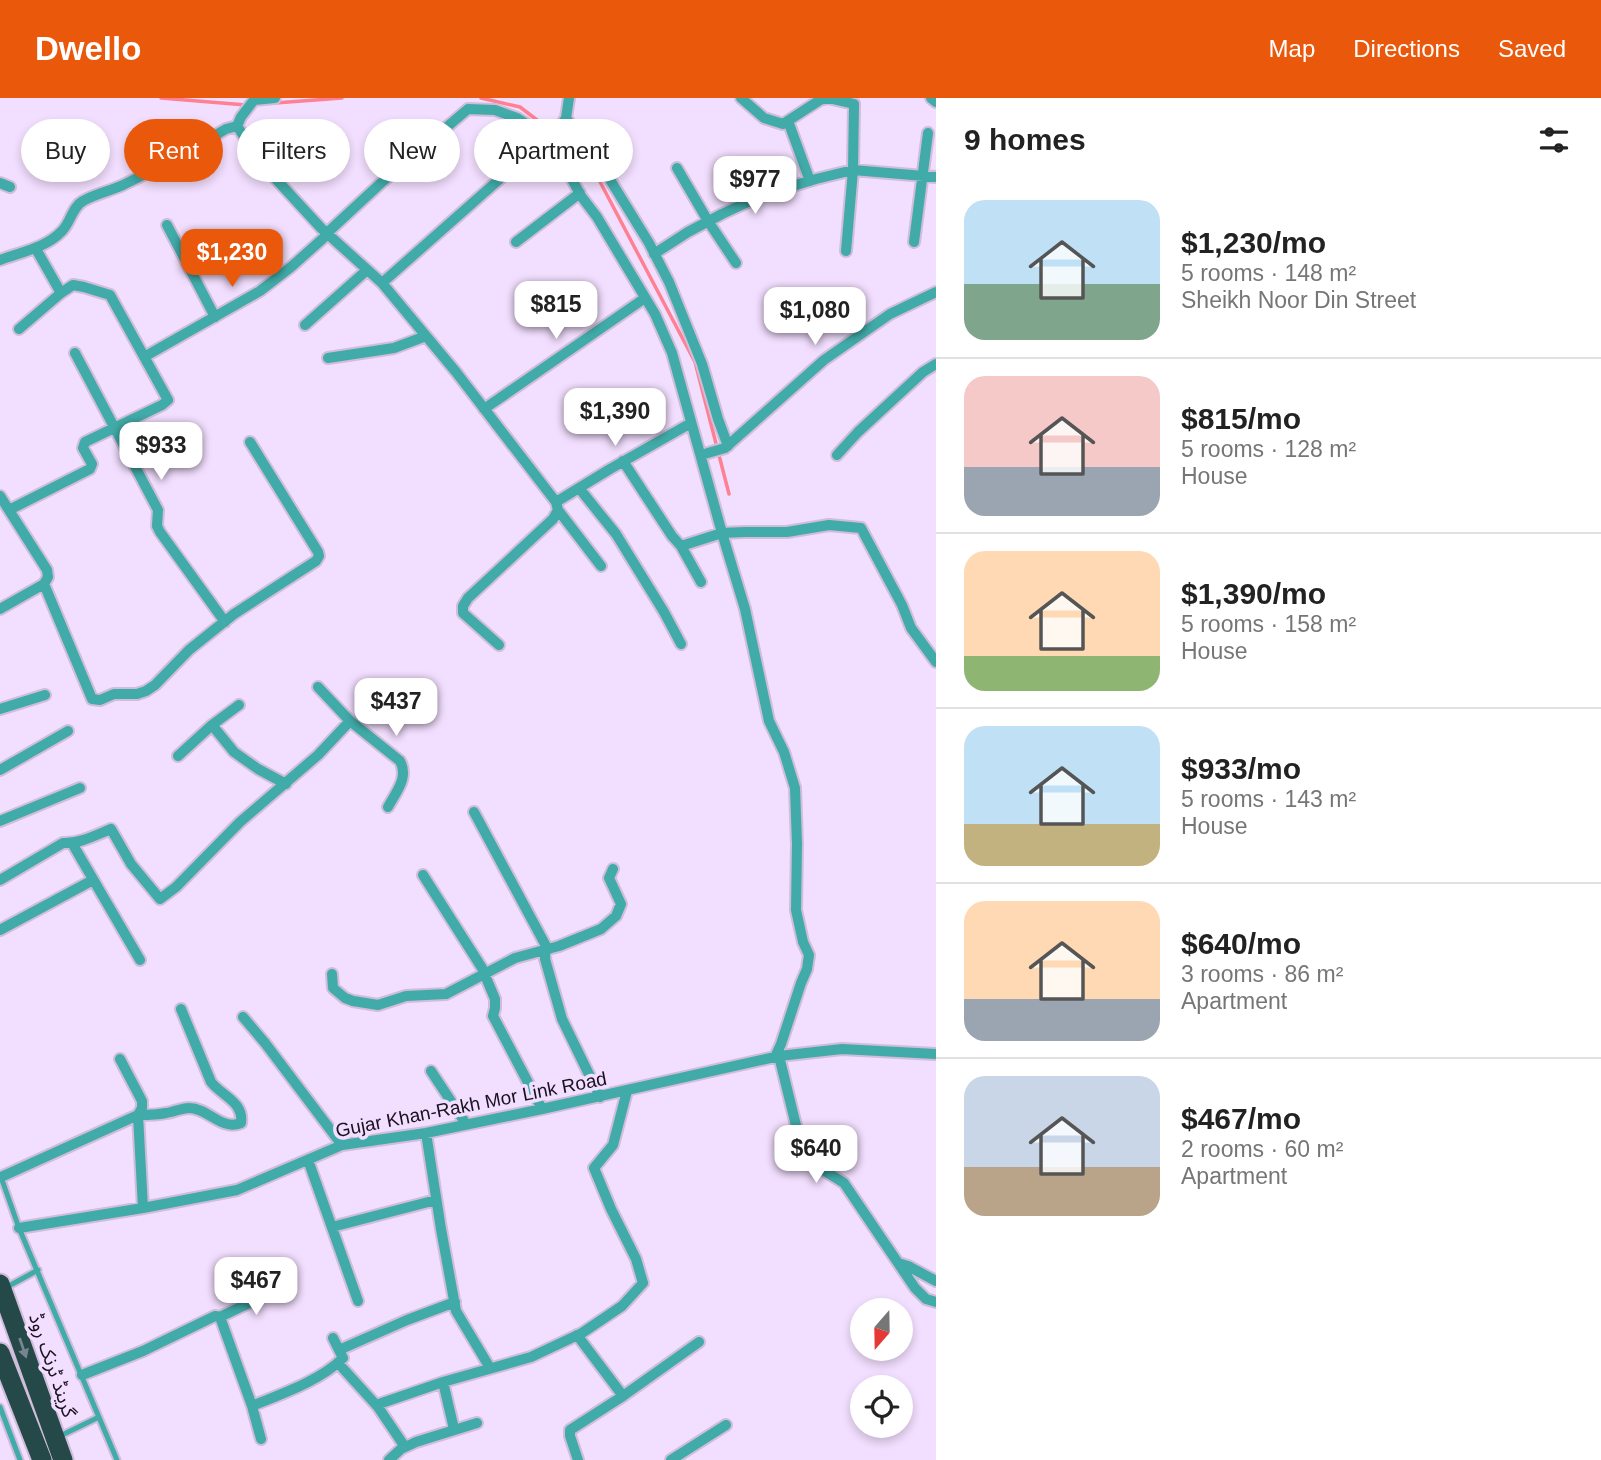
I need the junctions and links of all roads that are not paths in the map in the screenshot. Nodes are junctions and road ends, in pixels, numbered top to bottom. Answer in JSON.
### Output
{"nodes":[{"id":1,"x":275,"y":98,"type":"edge"},
{"id":2,"x":569,"y":98,"type":"edge"},
{"id":3,"x":741,"y":98,"type":"edge"},
{"id":4,"x":931,"y":98,"type":"edge"},
{"id":5,"x":823,"y":99,"type":"edge"},
{"id":6,"x":856,"y":101,"type":"edge"},
{"id":7,"x":936,"y":102,"type":"edge"},
{"id":8,"x":241,"y":119,"type":"edge"},
{"id":9,"x":518,"y":119,"type":"edge"},
{"id":10,"x":564,"y":119,"type":"edge"},
{"id":11,"x":788,"y":121,"type":"junction"},
{"id":12,"x":237,"y":123,"type":"edge"},
{"id":13,"x":928,"y":133,"type":"dead end"},
{"id":14,"x":677,"y":168,"type":"dead end"},
{"id":15,"x":853,"y":170,"type":"junction"},
{"id":16,"x":923,"y":175,"type":"junction"},
{"id":17,"x":936,"y":177,"type":"edge"},
{"id":18,"x":810,"y":181,"type":"junction"},
{"id":19,"x":279,"y":182,"type":"edge"},
{"id":20,"x":496,"y":182,"type":"edge"},
{"id":21,"x":574,"y":182,"type":"edge"},
{"id":22,"x":610,"y":182,"type":"edge"},
{"id":23,"x":580,"y":193,"type":"junction"},
{"id":24,"x":708,"y":221,"type":"junction"},
{"id":25,"x":167,"y":225,"type":"dead end"},
{"id":26,"x":327,"y":234,"type":"junction"},
{"id":27,"x":516,"y":242,"type":"dead end"},
{"id":28,"x":914,"y":242,"type":"dead end"},
{"id":29,"x":36,"y":248,"type":"junction"},
{"id":30,"x":846,"y":251,"type":"dead end"},
{"id":31,"x":654,"y":254,"type":"junction"},
{"id":32,"x":0,"y":260,"type":"edge"},
{"id":33,"x":736,"y":264,"type":"dead end"},
{"id":34,"x":367,"y":270,"type":"junction"},
{"id":35,"x":382,"y":283,"type":"junction"},
{"id":36,"x":936,"y":292,"type":"edge"},
{"id":37,"x":61,"y":293,"type":"junction"},
{"id":38,"x":645,"y":298,"type":"junction"},
{"id":39,"x":679,"y":314,"type":"junction"},
{"id":40,"x":215,"y":317,"type":"junction"},
{"id":41,"x":663,"y":324,"type":"junction"},
{"id":42,"x":305,"y":325,"type":"dead end"},
{"id":43,"x":19,"y":329,"type":"dead end"},
{"id":44,"x":426,"y":336,"type":"junction"},
{"id":45,"x":75,"y":353,"type":"dead end"},
{"id":46,"x":144,"y":357,"type":"junction"},
{"id":47,"x":328,"y":358,"type":"dead end"},
{"id":48,"x":936,"y":364,"type":"edge"},
{"id":49,"x":484,"y":409,"type":"junction"},
{"id":50,"x":691,"y":423,"type":"junction"},
{"id":51,"x":116,"y":428,"type":"junction"},
{"id":52,"x":250,"y":442,"type":"dead end"},
{"id":53,"x":726,"y":447,"type":"junction"},
{"id":54,"x":705,"y":454,"type":"junction"},
{"id":55,"x":837,"y":454,"type":"dead end"},
{"id":56,"x":623,"y":461,"type":"junction"},
{"id":57,"x":579,"y":488,"type":"junction"},
{"id":58,"x":1,"y":496,"type":"edge"},
{"id":59,"x":557,"y":506,"type":"junction"},
{"id":60,"x":9,"y":510,"type":"junction"},
{"id":61,"x":726,"y":533,"type":"junction"},
{"id":62,"x":681,"y":547,"type":"junction"},
{"id":63,"x":601,"y":566,"type":"dead end"},
{"id":64,"x":701,"y":582,"type":"dead end"},
{"id":65,"x":44,"y":584,"type":"junction"},
{"id":66,"x":0,"y":609,"type":"edge"},
{"id":67,"x":225,"y":622,"type":"junction"},
{"id":68,"x":681,"y":644,"type":"dead end"},
{"id":69,"x":499,"y":645,"type":"dead end"},
{"id":70,"x":936,"y":662,"type":"edge"},
{"id":71,"x":318,"y":687,"type":"dead end"},
{"id":72,"x":45,"y":695,"type":"dead end"},
{"id":73,"x":239,"y":705,"type":"dead end"},
{"id":74,"x":0,"y":709,"type":"edge"},
{"id":75,"x":350,"y":721,"type":"junction"},
{"id":76,"x":212,"y":725,"type":"junction"},
{"id":77,"x":68,"y":731,"type":"dead end"},
{"id":78,"x":178,"y":756,"type":"dead end"},
{"id":79,"x":0,"y":770,"type":"edge"},
{"id":80,"x":286,"y":784,"type":"junction"},
{"id":81,"x":80,"y":788,"type":"dead end"},
{"id":82,"x":388,"y":807,"type":"dead end"},
{"id":83,"x":474,"y":811,"type":"dead end"},
{"id":84,"x":0,"y":821,"type":"edge"},
{"id":85,"x":72,"y":843,"type":"junction"},
{"id":86,"x":612,"y":869,"type":"dead end"},
{"id":87,"x":424,"y":875,"type":"dead end"},
{"id":88,"x":0,"y":880,"type":"edge"},
{"id":89,"x":93,"y":880,"type":"junction"},
{"id":90,"x":0,"y":930,"type":"edge"},
{"id":91,"x":546,"y":950,"type":"junction"},
{"id":92,"x":140,"y":960,"type":"dead end"},
{"id":93,"x":332,"y":974,"type":"dead end"},
{"id":94,"x":485,"y":974,"type":"junction"},
{"id":95,"x":181,"y":1009,"type":"dead end"},
{"id":96,"x":243,"y":1017,"type":"dead end"},
{"id":97,"x":936,"y":1054,"type":"edge"},
{"id":98,"x":777,"y":1057,"type":"junction"},
{"id":99,"x":120,"y":1059,"type":"dead end"},
{"id":100,"x":431,"y":1071,"type":"dead end"},
{"id":101,"x":627,"y":1091,"type":"junction"},
{"id":102,"x":600,"y":1097,"type":"junction"},
{"id":103,"x":542,"y":1109,"type":"junction"},
{"id":104,"x":138,"y":1115,"type":"junction"},
{"id":105,"x":466,"y":1125,"type":"junction"},
{"id":106,"x":426,"y":1133,"type":"junction"},
{"id":107,"x":342,"y":1145,"type":"junction"},
{"id":108,"x":308,"y":1160,"type":"junction"},
{"id":109,"x":1,"y":1175,"type":"edge"},
{"id":110,"x":436,"y":1200,"type":"junction"},
{"id":111,"x":143,"y":1208,"type":"junction"},
{"id":112,"x":332,"y":1227,"type":"junction"},
{"id":113,"x":19,"y":1228,"type":"junction"},
{"id":114,"x":898,"y":1263,"type":"junction"},
{"id":115,"x":38,"y":1270,"type":"junction"},
{"id":116,"x":936,"y":1281,"type":"edge"},
{"id":117,"x":278,"y":1289,"type":"dead end"},
{"id":118,"x":2,"y":1292,"type":"edge"},
{"id":119,"x":358,"y":1301,"type":"dead end"},
{"id":120,"x":936,"y":1301,"type":"edge"},
{"id":121,"x":455,"y":1302,"type":"junction"},
{"id":122,"x":220,"y":1317,"type":"junction"},
{"id":123,"x":577,"y":1335,"type":"junction"},
{"id":124,"x":333,"y":1338,"type":"dead end"},
{"id":125,"x":699,"y":1342,"type":"dead end"},
{"id":126,"x":339,"y":1350,"type":"junction"},
{"id":127,"x":0,"y":1353,"type":"edge"},
{"id":128,"x":338,"y":1363,"type":"junction"},
{"id":129,"x":491,"y":1368,"type":"junction"},
{"id":130,"x":82,"y":1375,"type":"junction"},
{"id":131,"x":5,"y":1378,"type":"edge"},
{"id":132,"x":443,"y":1382,"type":"junction"},
{"id":133,"x":623,"y":1396,"type":"junction"},
{"id":134,"x":376,"y":1405,"type":"junction"},
{"id":135,"x":252,"y":1406,"type":"junction"},
{"id":136,"x":0,"y":1407,"type":"edge"},
{"id":137,"x":99,"y":1417,"type":"junction"},
{"id":138,"x":477,"y":1423,"type":"dead end"},
{"id":139,"x":726,"y":1425,"type":"dead end"},
{"id":140,"x":454,"y":1429,"type":"junction"},
{"id":141,"x":55,"y":1439,"type":"junction"},
{"id":142,"x":261,"y":1439,"type":"dead end"},
{"id":143,"x":405,"y":1447,"type":"junction"},
{"id":144,"x":20,"y":1460,"type":"edge"},
{"id":145,"x":41,"y":1460,"type":"edge"},
{"id":146,"x":63,"y":1460,"type":"edge"},
{"id":147,"x":117,"y":1460,"type":"edge"},
{"id":148,"x":389,"y":1460,"type":"edge"},
{"id":149,"x":578,"y":1460,"type":"edge"},
{"id":150,"x":671,"y":1460,"type":"edge"}],
"edges":[{"from":1,"to":8,"type":"street"},
{"from":2,"to":10,"type":"street"},
{"from":3,"to":11,"type":"street"},
{"from":4,"to":7,"type":"street"},
{"from":5,"to":6,"type":"street"},
{"from":5,"to":11,"type":"street"},
{"from":6,"to":15,"type":"street"},
{"from":9,"to":26,"type":"street"},
{"from":11,"to":18,"type":"street"},
{"from":12,"to":29,"type":"street"},
{"from":13,"to":16,"type":"street"},
{"from":14,"to":24,"type":"street"},
{"from":15,"to":16,"type":"street"},
{"from":15,"to":18,"type":"street"},
{"from":15,"to":30,"type":"street"},
{"from":16,"to":17,"type":"street"},
{"from":16,"to":28,"type":"street"},
{"from":18,"to":24,"type":"street"},
{"from":19,"to":26,"type":"street"},
{"from":20,"to":35,"type":"street"},
{"from":21,"to":23,"type":"street"},
{"from":22,"to":31,"type":"street"},
{"from":23,"to":27,"type":"street"},
{"from":23,"to":38,"type":"street"},
{"from":24,"to":31,"type":"street"},
{"from":24,"to":33,"type":"street"},
{"from":25,"to":40,"type":"street"},
{"from":26,"to":34,"type":"street"},
{"from":26,"to":40,"type":"street"},
{"from":29,"to":32,"type":"street"},
{"from":29,"to":37,"type":"street"},
{"from":31,"to":39,"type":"street"},
{"from":34,"to":35,"type":"street"},
{"from":34,"to":42,"type":"street"},
{"from":35,"to":44,"type":"street"},
{"from":36,"to":53,"type":"street"},
{"from":37,"to":43,"type":"street"},
{"from":37,"to":46,"type":"street"},
{"from":38,"to":41,"type":"street"},
{"from":38,"to":49,"type":"street"},
{"from":39,"to":41,"type":"street"},
{"from":39,"to":53,"type":"street"},
{"from":40,"to":46,"type":"street"},
{"from":41,"to":50,"type":"street"},
{"from":44,"to":47,"type":"street"},
{"from":44,"to":49,"type":"street"},
{"from":45,"to":51,"type":"street"},
{"from":46,"to":51,"type":"street"},
{"from":48,"to":55,"type":"street"},
{"from":49,"to":59,"type":"street"},
{"from":50,"to":54,"type":"street"},
{"from":50,"to":56,"type":"street"},
{"from":51,"to":60,"type":"street"},
{"from":51,"to":67,"type":"street"},
{"from":52,"to":67,"type":"street"},
{"from":53,"to":54,"type":"street"},
{"from":54,"to":61,"type":"street"},
{"from":56,"to":57,"type":"street"},
{"from":56,"to":62,"type":"street"},
{"from":57,"to":59,"type":"street"},
{"from":57,"to":68,"type":"street"},
{"from":58,"to":60,"type":"street"},
{"from":59,"to":63,"type":"street"},
{"from":59,"to":69,"type":"street"},
{"from":60,"to":65,"type":"street"},
{"from":61,"to":62,"type":"street"},
{"from":61,"to":70,"type":"street"},
{"from":61,"to":98,"type":"street"},
{"from":62,"to":64,"type":"street"},
{"from":65,"to":66,"type":"street"},
{"from":65,"to":67,"type":"street"},
{"from":71,"to":75,"type":"street"},
{"from":72,"to":74,"type":"street"},
{"from":73,"to":76,"type":"street"},
{"from":75,"to":80,"type":"street"},
{"from":75,"to":82,"type":"street"},
{"from":76,"to":78,"type":"street"},
{"from":76,"to":80,"type":"street"},
{"from":77,"to":79,"type":"street"},
{"from":80,"to":85,"type":"street"},
{"from":81,"to":84,"type":"street"},
{"from":83,"to":91,"type":"street"},
{"from":85,"to":88,"type":"street"},
{"from":85,"to":89,"type":"street"},
{"from":86,"to":91,"type":"street"},
{"from":87,"to":94,"type":"street"},
{"from":89,"to":90,"type":"street"},
{"from":89,"to":92,"type":"street"},
{"from":91,"to":94,"type":"street"},
{"from":91,"to":102,"type":"street"},
{"from":93,"to":94,"type":"street"},
{"from":94,"to":103,"type":"street"},
{"from":95,"to":104,"type":"street"},
{"from":96,"to":107,"type":"street"},
{"from":97,"to":98,"type":"street","name":"Gujar Khan-Rakh Mor Link Road"},
{"from":98,"to":101,"type":"street","name":"Gujar Khan-Rakh Mor Link Road"},
{"from":98,"to":114,"type":"street"},
{"from":99,"to":104,"type":"street"},
{"from":100,"to":105,"type":"street"},
{"from":101,"to":102,"type":"street","name":"Gujar Khan-Rakh Mor Link Road"},
{"from":101,"to":123,"type":"street"},
{"from":102,"to":103,"type":"street","name":"Gujar Khan-Rakh Mor Link Road"},
{"from":103,"to":105,"type":"street","name":"Gujar Khan-Rakh Mor Link Road"},
{"from":104,"to":109,"type":"street"},
{"from":104,"to":111,"type":"street"},
{"from":105,"to":106,"type":"street","name":"Gujar Khan-Rakh Mor Link Road"},
{"from":106,"to":107,"type":"street","name":"Gujar Khan-Rakh Mor Link Road"},
{"from":106,"to":110,"type":"street"},
{"from":107,"to":108,"type":"street","name":"Gujar Khan-Rakh Mor Link Road"},
{"from":108,"to":111,"type":"street","name":"Gujar Khan-Rakh Mor Link Road"},
{"from":108,"to":112,"type":"street"},
{"from":109,"to":113,"type":"lane"},
{"from":110,"to":112,"type":"street"},
{"from":110,"to":121,"type":"street"},
{"from":111,"to":113,"type":"street","name":"Gujar Khan-Rakh Mor Link Road"},
{"from":112,"to":119,"type":"street"},
{"from":113,"to":115,"type":"lane"},
{"from":114,"to":116,"type":"street"},
{"from":114,"to":120,"type":"street"},
{"from":115,"to":118,"type":"lane"},
{"from":115,"to":130,"type":"lane"},
{"from":117,"to":122,"type":"street"},
{"from":118,"to":141,"type":"highway","name":"گرینڈ ٹرنک روڈ","one_way":true},
{"from":121,"to":126,"type":"street"},
{"from":121,"to":129,"type":"street"},
{"from":122,"to":130,"type":"street"},
{"from":122,"to":135,"type":"street"},
{"from":123,"to":129,"type":"street"},
{"from":123,"to":133,"type":"street"},
{"from":124,"to":126,"type":"street"},
{"from":125,"to":133,"type":"street"},
{"from":126,"to":128,"type":"street"},
{"from":127,"to":131,"type":"highway"},
{"from":128,"to":134,"type":"street"},
{"from":128,"to":135,"type":"street"},
{"from":129,"to":132,"type":"street"},
{"from":130,"to":137,"type":"lane"},
{"from":131,"to":145,"type":"highway"},
{"from":132,"to":134,"type":"street"},
{"from":132,"to":140,"type":"street"},
{"from":133,"to":149,"type":"street"},
{"from":134,"to":143,"type":"street"},
{"from":135,"to":142,"type":"street"},
{"from":136,"to":144,"type":"lane"},
{"from":137,"to":141,"type":"lane"},
{"from":137,"to":147,"type":"lane"},
{"from":138,"to":140,"type":"street"},
{"from":139,"to":150,"type":"street"},
{"from":140,"to":143,"type":"street"},
{"from":141,"to":146,"type":"highway","name":"گرینڈ ٹرنک روڈ"},
{"from":143,"to":148,"type":"street"}]}
